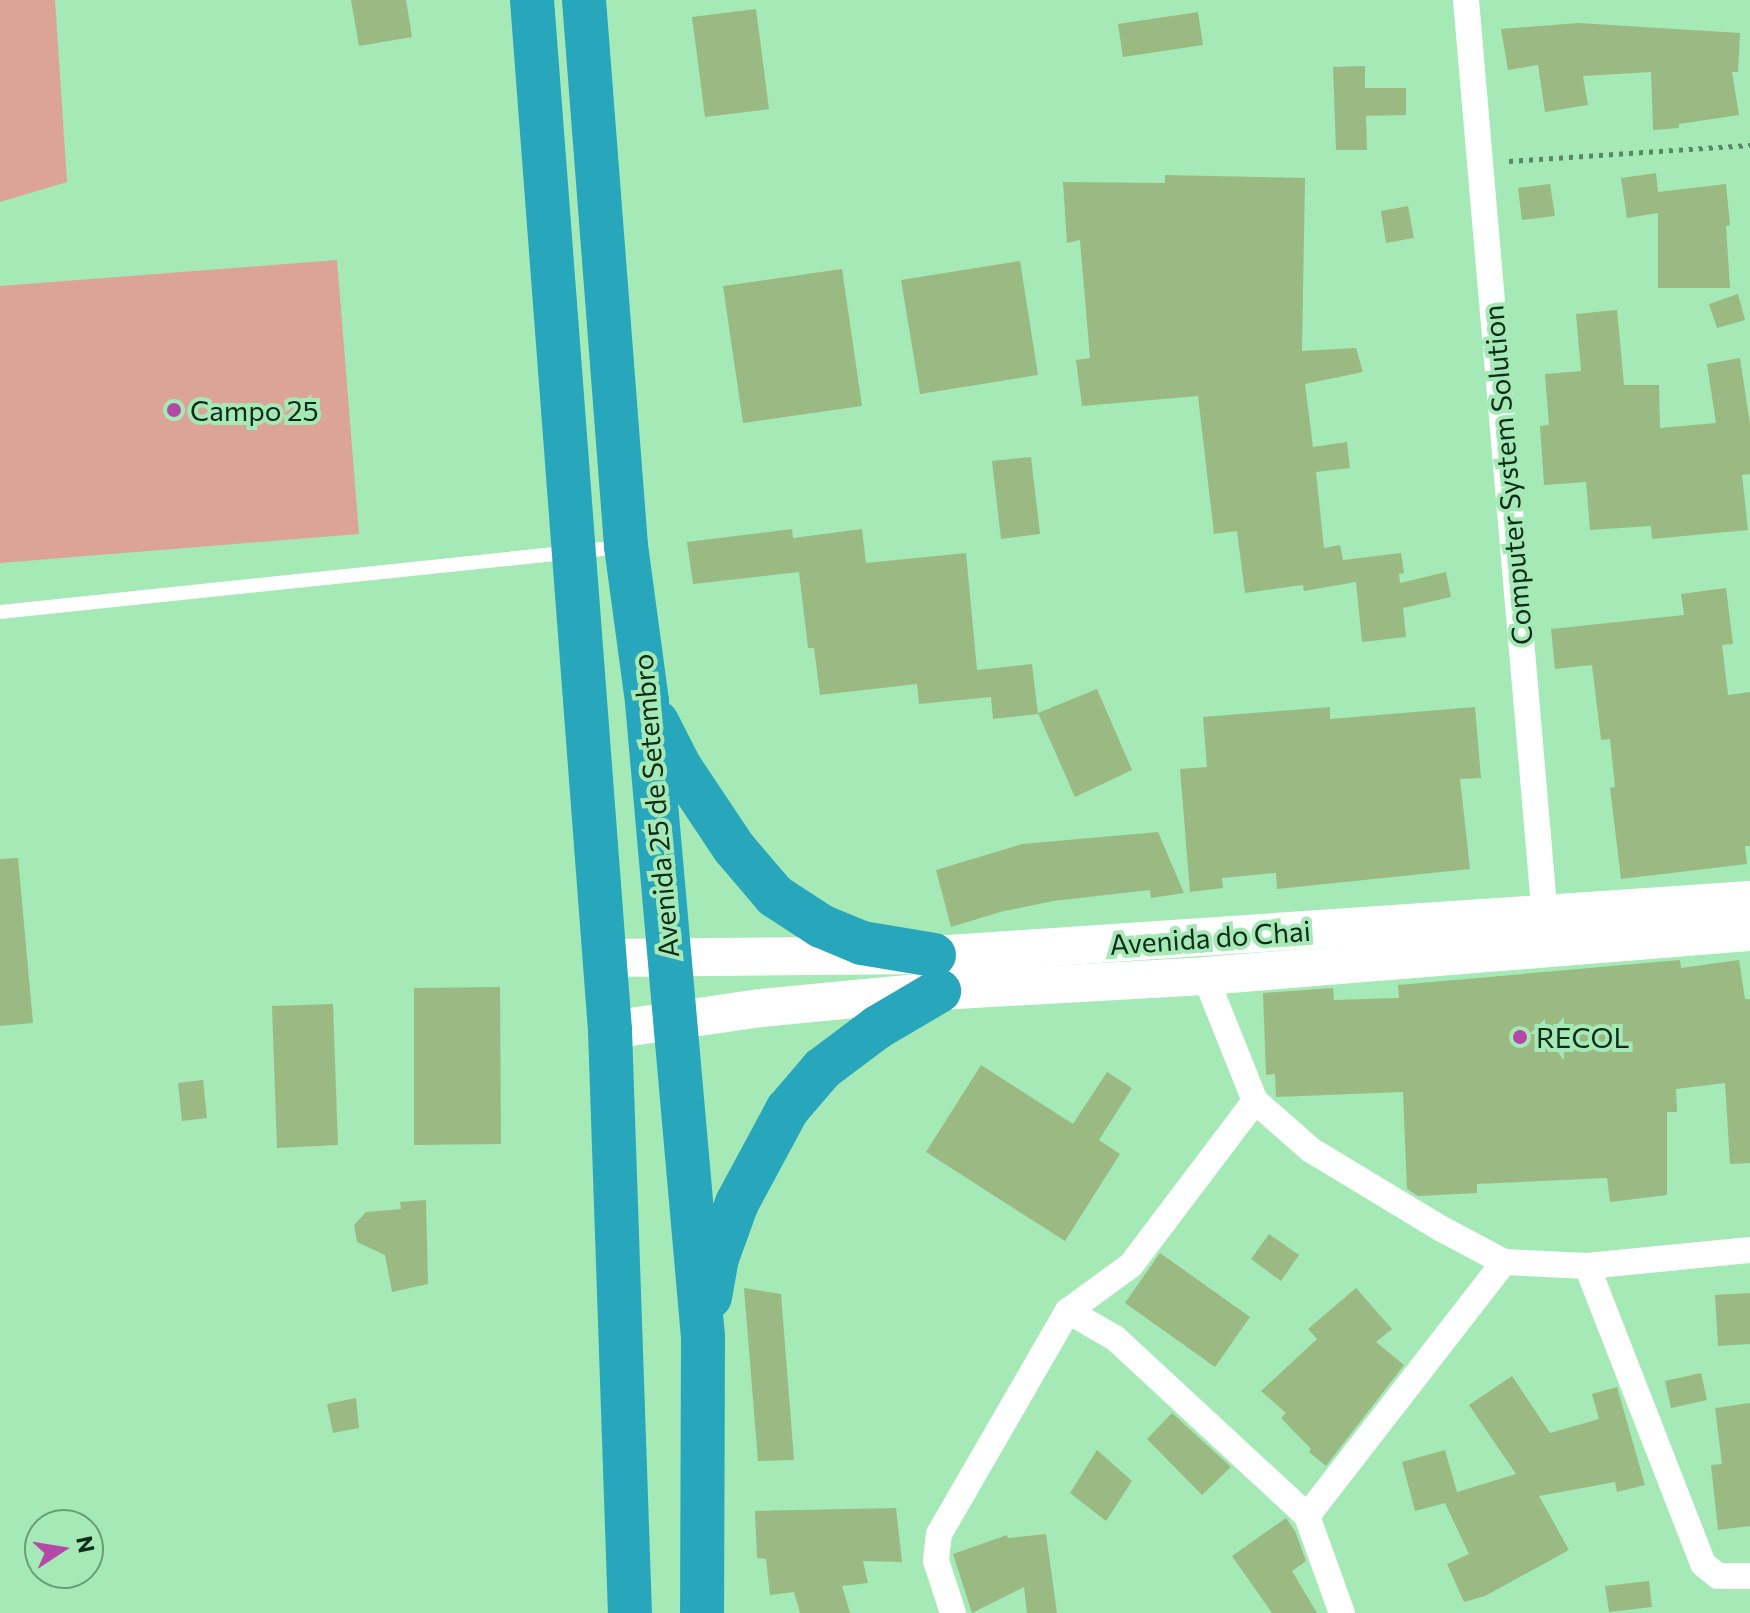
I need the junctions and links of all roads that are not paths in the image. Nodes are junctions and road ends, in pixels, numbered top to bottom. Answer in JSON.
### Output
{"nodes":[{"id":1,"x":532,"y":0,"type":"edge"},
{"id":2,"x":584,"y":0,"type":"edge"},
{"id":3,"x":1466,"y":0,"type":"edge"},
{"id":4,"x":626,"y":546,"type":"junction"},
{"id":5,"x":575,"y":551,"type":"junction"},
{"id":6,"x":0,"y":612,"type":"edge"},
{"id":7,"x":647,"y":702,"type":"junction"},
{"id":8,"x":1750,"y":900,"type":"edge"},
{"id":9,"x":1546,"y":932,"type":"junction"},
{"id":10,"x":1750,"y":932,"type":"edge"},
{"id":11,"x":670,"y":955,"type":"junction"},
{"id":12,"x":604,"y":958,"type":"junction"},
{"id":13,"x":936,"y":973,"type":"junction"},
{"id":14,"x":1205,"y":976,"type":"junction"},
{"id":15,"x":673,"y":1019,"type":"junction"},
{"id":16,"x":610,"y":1030,"type":"junction"},
{"id":17,"x":1255,"y":1101,"type":"junction"},
{"id":18,"x":1750,"y":1250,"type":"edge"},
{"id":19,"x":1504,"y":1262,"type":"junction"},
{"id":20,"x":1587,"y":1266,"type":"junction"},
{"id":21,"x":1068,"y":1311,"type":"junction"},
{"id":22,"x":703,"y":1337,"type":"junction"},
{"id":23,"x":1307,"y":1516,"type":"junction"},
{"id":24,"x":1750,"y":1576,"type":"edge"},
{"id":25,"x":630,"y":1613,"type":"edge"},
{"id":26,"x":702,"y":1613,"type":"edge"},
{"id":27,"x":953,"y":1613,"type":"edge"},
{"id":28,"x":1342,"y":1613,"type":"edge"}],
"edges":[{"from":1,"to":5,"type":"highway"},
{"from":2,"to":4,"type":"highway","name":"Avenida 25 de Setembro"},
{"from":3,"to":9,"type":"street","name":"Computer System Solution"},
{"from":4,"to":5,"type":"lane"},
{"from":4,"to":7,"type":"highway","name":"Avenida 25 de Setembro"},
{"from":5,"to":6,"type":"lane"},
{"from":5,"to":12,"type":"highway"},
{"from":7,"to":11,"type":"highway","name":"Avenida 25 de Setembro"},
{"from":7,"to":13,"type":"highway"},
{"from":8,"to":9,"type":"main road","name":"Avenida do Chai"},
{"from":9,"to":10,"type":"main road","name":"Avenida do Chai"},
{"from":9,"to":13,"type":"main road","name":"Avenida do Chai"},
{"from":9,"to":14,"type":"main road","name":"Avenida do Chai"},
{"from":11,"to":12,"type":"main road","name":"Avenida do Chai"},
{"from":11,"to":13,"type":"main road","name":"Avenida do Chai"},
{"from":11,"to":15,"type":"highway","name":"Avenida 25 de Setembro"},
{"from":12,"to":16,"type":"highway"},
{"from":13,"to":14,"type":"main road","name":"Avenida do Chai"},
{"from":13,"to":15,"type":"main road","name":"Avenida do Chai"},
{"from":13,"to":22,"type":"highway"},
{"from":14,"to":17,"type":"street"},
{"from":15,"to":16,"type":"main road","name":"Avenida do Chai"},
{"from":15,"to":22,"type":"highway","name":"Avenida 25 de Setembro"},
{"from":16,"to":25,"type":"highway"},
{"from":17,"to":19,"type":"street"},
{"from":17,"to":21,"type":"street"},
{"from":18,"to":20,"type":"street"},
{"from":19,"to":20,"type":"street"},
{"from":19,"to":23,"type":"street"},
{"from":20,"to":24,"type":"street"},
{"from":21,"to":23,"type":"street"},
{"from":21,"to":27,"type":"street"},
{"from":22,"to":26,"type":"highway","name":"Avenida 25 de Setembro"},
{"from":23,"to":28,"type":"street"}]}
